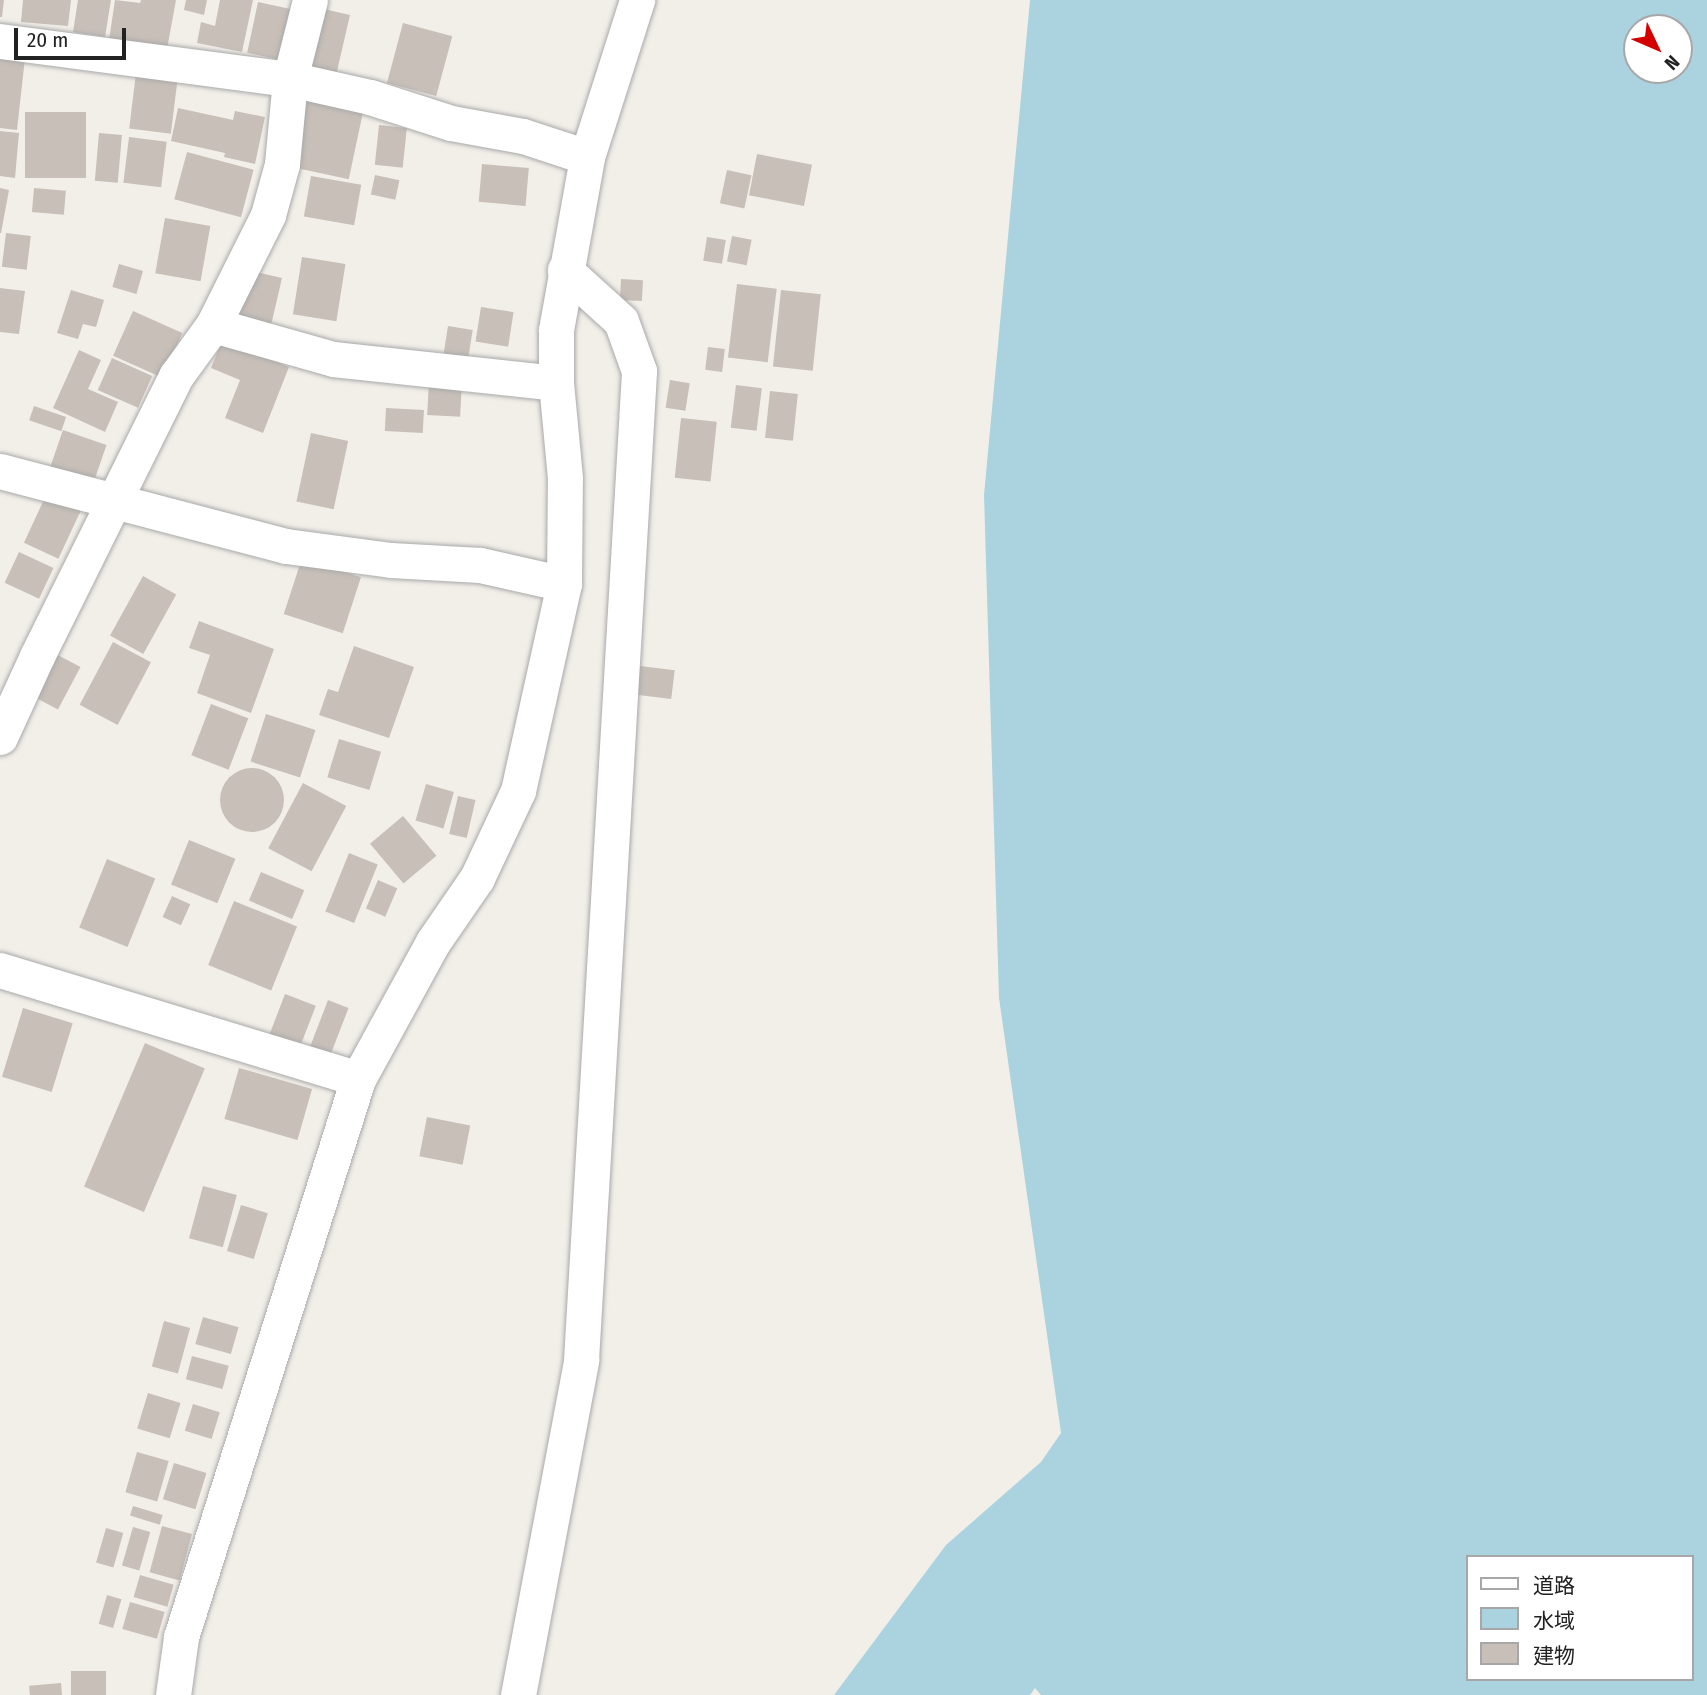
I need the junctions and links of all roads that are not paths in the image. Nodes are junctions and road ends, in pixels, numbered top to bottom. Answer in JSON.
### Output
{"nodes":[{"id":1,"x":310,"y":0,"type":"edge"},
{"id":2,"x":637,"y":0,"type":"edge"},
{"id":3,"x":0,"y":41,"type":"edge"},
{"id":4,"x":290,"y":79,"type":"junction"},
{"id":5,"x":587,"y":157,"type":"junction"},
{"id":6,"x":565,"y":270,"type":"junction"},
{"id":7,"x":213,"y":325,"type":"junction"},
{"id":8,"x":556,"y":383,"type":"junction"},
{"id":9,"x":0,"y":471,"type":"edge"},
{"id":10,"x":113,"y":500,"type":"junction"},
{"id":11,"x":564,"y":584,"type":"junction"},
{"id":12,"x":0,"y":737,"type":"edge"},
{"id":13,"x":0,"y":970,"type":"edge"},
{"id":14,"x":358,"y":1079,"type":"junction"},
{"id":15,"x":173,"y":1695,"type":"edge"},
{"id":16,"x":517,"y":1695,"type":"edge"}],
"edges":[{"from":1,"to":4,"type":"street"},
{"from":2,"to":5,"type":"street"},
{"from":3,"to":4,"type":"street"},
{"from":4,"to":5,"type":"street"},
{"from":4,"to":7,"type":"street"},
{"from":5,"to":6,"type":"street"},
{"from":6,"to":8,"type":"street"},
{"from":6,"to":16,"type":"street"},
{"from":7,"to":8,"type":"street"},
{"from":7,"to":10,"type":"street"},
{"from":8,"to":11,"type":"street"},
{"from":9,"to":10,"type":"street"},
{"from":10,"to":11,"type":"street"},
{"from":10,"to":12,"type":"street"},
{"from":11,"to":14,"type":"street"},
{"from":13,"to":14,"type":"street"},
{"from":14,"to":15,"type":"street"}]}
